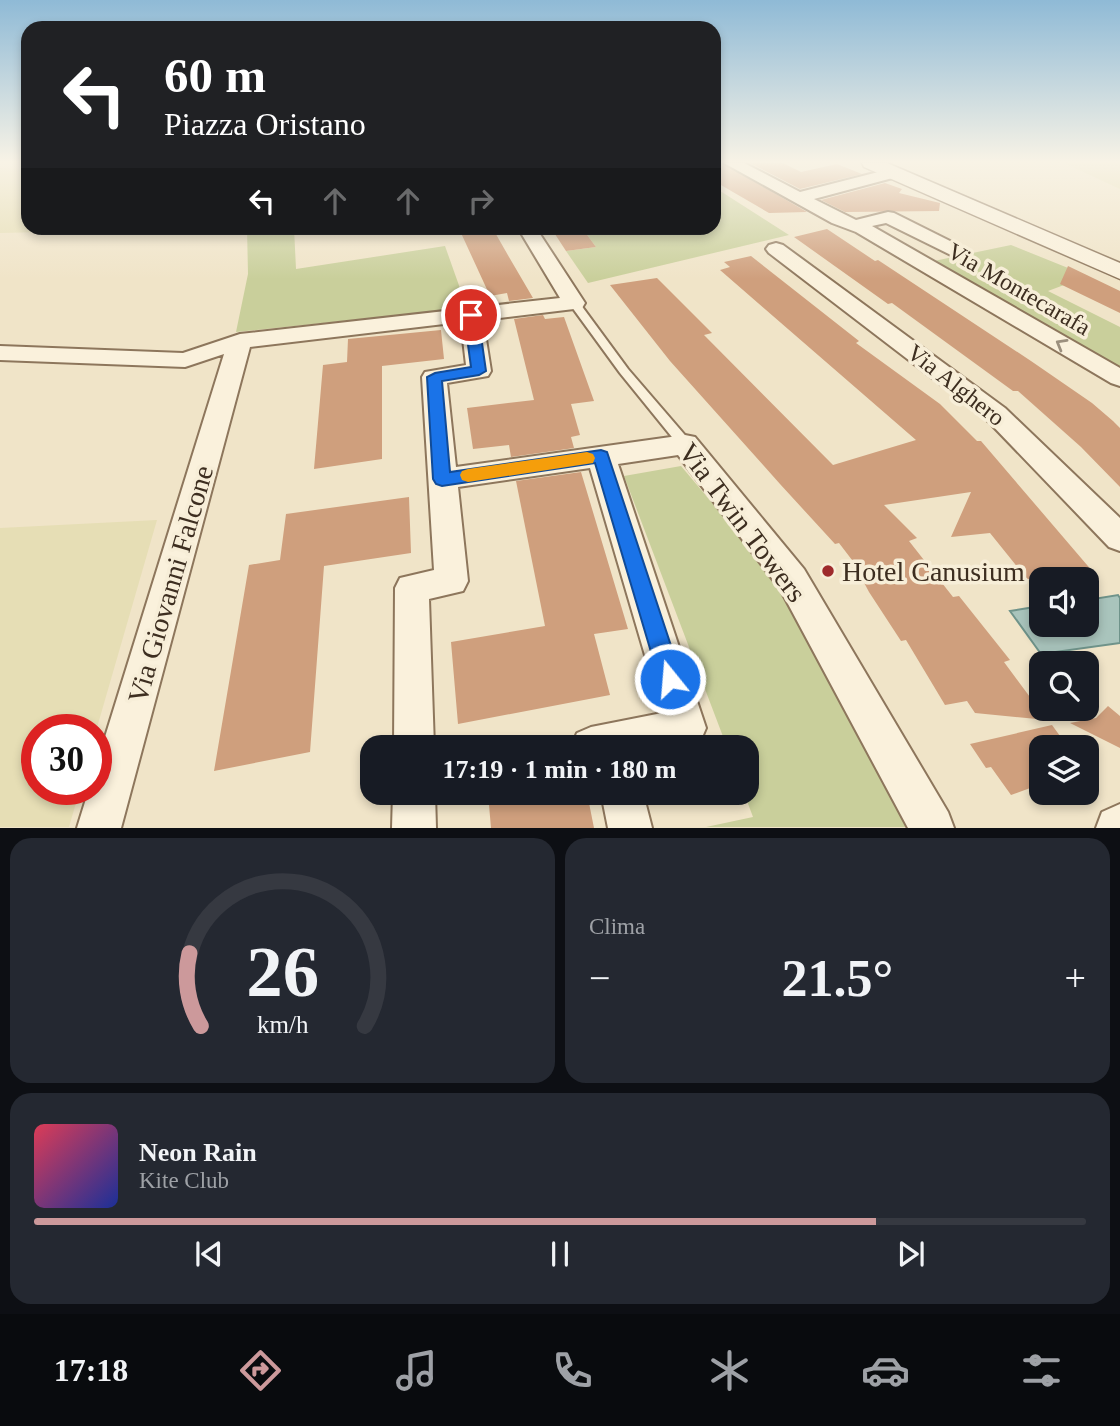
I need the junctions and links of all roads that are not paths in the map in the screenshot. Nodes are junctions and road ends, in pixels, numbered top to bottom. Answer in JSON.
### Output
{"nodes":[{"id":1,"x":806,"y":202,"type":"edge"},
{"id":2,"x":959,"y":202,"type":"edge"},
{"id":3,"x":856,"y":225,"type":"junction"},
{"id":4,"x":531,"y":235,"type":"edge"},
{"id":5,"x":776,"y":249,"type":"dead end"},
{"id":6,"x":957,"y":252,"type":"dead end"},
{"id":7,"x":1120,"y":272,"type":"edge"},
{"id":8,"x":574,"y":303,"type":"junction"},
{"id":9,"x":471,"y":315,"type":"junction"},
{"id":10,"x":240,"y":341,"type":"junction"},
{"id":11,"x":0,"y":353,"type":"edge"},
{"id":12,"x":1120,"y":378,"type":"edge"},
{"id":13,"x":685,"y":444,"type":"junction"},
{"id":14,"x":601,"y":456,"type":"junction"},
{"id":15,"x":442,"y":479,"type":"junction"},
{"id":16,"x":1120,"y":538,"type":"edge"},
{"id":17,"x":414,"y":735,"type":"edge"},
{"id":18,"x":654,"y":735,"type":"edge"},
{"id":19,"x":414,"y":805,"type":"edge"},
{"id":20,"x":625,"y":805,"type":"edge"},
{"id":21,"x":99,"y":828,"type":"edge"},
{"id":22,"x":414,"y":828,"type":"edge"},
{"id":23,"x":630,"y":828,"type":"edge"},
{"id":24,"x":932,"y":828,"type":"edge"}],
"edges":[{"from":1,"to":3,"type":"street","name":"Via Montecarafa"},
{"from":2,"to":7,"type":"street"},
{"from":3,"to":6,"type":"street","name":"Via Montecarafa"},
{"from":12,"to":3,"type":"street","name":"Via Montecarafa","one_way":true},
{"from":4,"to":8,"type":"street"},
{"from":5,"to":16,"type":"street","name":"Via Alghero"},
{"from":8,"to":9,"type":"street"},
{"from":8,"to":13,"type":"lane","name":"Via Twin Towers"},
{"from":9,"to":10,"type":"street"},
{"from":9,"to":15,"type":"street"},
{"from":10,"to":11,"type":"street"},
{"from":10,"to":21,"type":"street","name":"Via Giovanni Falcone"},
{"from":13,"to":14,"type":"street"},
{"from":13,"to":24,"type":"street","name":"Via Twin Towers"},
{"from":14,"to":15,"type":"street"},
{"from":14,"to":18,"type":"street"},
{"from":15,"to":17,"type":"street"},
{"from":19,"to":22,"type":"street"},
{"from":20,"to":23,"type":"street"}]}
